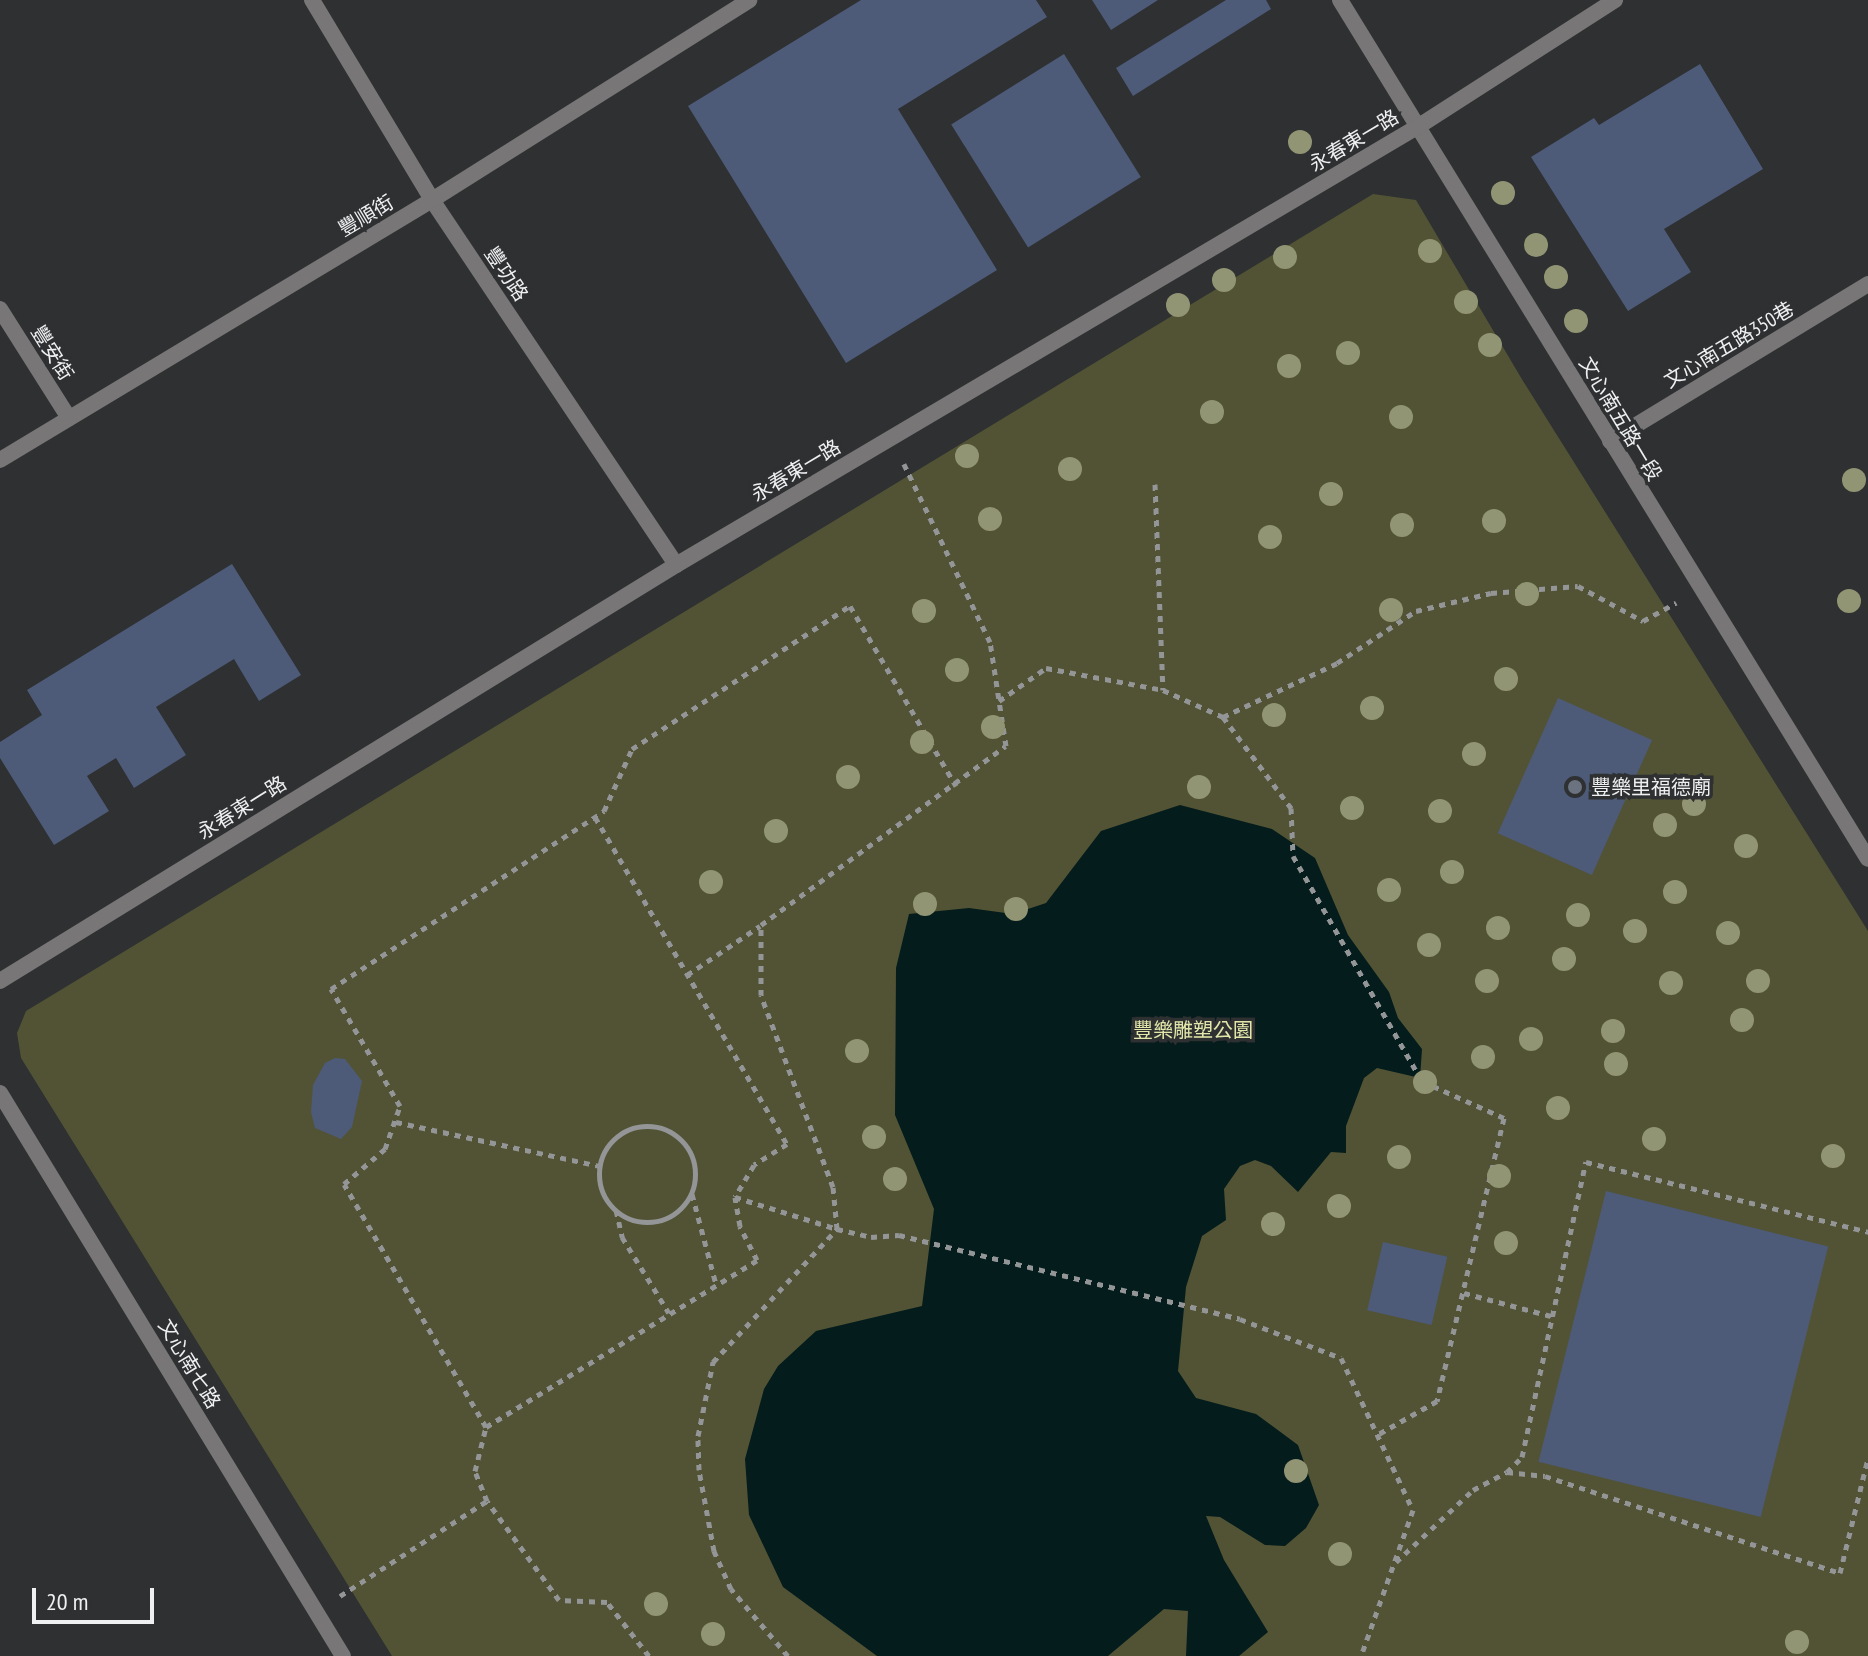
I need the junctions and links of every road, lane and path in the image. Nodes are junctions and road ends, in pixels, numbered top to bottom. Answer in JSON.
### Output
{"nodes":[{"id":1,"x":312,"y":0,"type":"edge"},
{"id":2,"x":749,"y":0,"type":"edge"},
{"id":3,"x":1340,"y":0,"type":"edge"},
{"id":4,"x":1615,"y":0,"type":"edge"},
{"id":5,"x":1419,"y":126,"type":"junction"},
{"id":6,"x":432,"y":200,"type":"junction"},
{"id":7,"x":1868,"y":284,"type":"edge"},
{"id":8,"x":0,"y":309,"type":"edge"},
{"id":9,"x":69,"y":418,"type":"junction"},
{"id":10,"x":891,"y":438,"type":"junction"},
{"id":11,"x":1610,"y":441,"type":"junction"},
{"id":12,"x":0,"y":460,"type":"edge"},
{"id":13,"x":1155,"y":484,"type":"dead end"},
{"id":14,"x":676,"y":565,"type":"junction"},
{"id":15,"x":1701,"y":588,"type":"junction"},
{"id":16,"x":1163,"y":690,"type":"junction"},
{"id":17,"x":999,"y":701,"type":"junction"},
{"id":18,"x":1223,"y":717,"type":"junction"},
{"id":19,"x":956,"y":786,"type":"junction"},
{"id":20,"x":595,"y":817,"type":"junction"},
{"id":21,"x":1868,"y":859,"type":"edge"},
{"id":22,"x":761,"y":925,"type":"junction"},
{"id":23,"x":687,"y":975,"type":"junction"},
{"id":24,"x":0,"y":981,"type":"edge"},
{"id":25,"x":0,"y":1093,"type":"edge"},
{"id":26,"x":396,"y":1122,"type":"junction"},
{"id":27,"x":600,"y":1166,"type":"junction"},
{"id":28,"x":692,"y":1193,"type":"junction"},
{"id":29,"x":735,"y":1197,"type":"junction"},
{"id":30,"x":615,"y":1209,"type":"junction"},
{"id":31,"x":837,"y":1229,"type":"junction"},
{"id":32,"x":1868,"y":1232,"type":"edge"},
{"id":33,"x":716,"y":1284,"type":"junction"},
{"id":34,"x":1464,"y":1293,"type":"junction"},
{"id":35,"x":669,"y":1313,"type":"junction"},
{"id":36,"x":1551,"y":1316,"type":"junction"},
{"id":37,"x":486,"y":1427,"type":"junction"},
{"id":38,"x":1377,"y":1435,"type":"junction"},
{"id":39,"x":1868,"y":1458,"type":"edge"},
{"id":40,"x":1507,"y":1472,"type":"junction"},
{"id":41,"x":487,"y":1501,"type":"junction"},
{"id":42,"x":1394,"y":1564,"type":"junction"},
{"id":43,"x":315,"y":1610,"type":"junction"},
{"id":44,"x":343,"y":1656,"type":"edge"},
{"id":45,"x":649,"y":1656,"type":"edge"},
{"id":46,"x":788,"y":1656,"type":"edge"},
{"id":47,"x":1361,"y":1656,"type":"edge"}],
"edges":[{"from":1,"to":6,"type":"street","name":"豐功路"},
{"from":2,"to":6,"type":"street","name":"豐順街"},
{"from":3,"to":5,"type":"street","name":"文心南五路一段"},
{"from":4,"to":5,"type":"street","name":"永春東一路"},
{"from":5,"to":10,"type":"street","name":"永春東一路"},
{"from":5,"to":11,"type":"street","name":"文心南五路一段"},
{"from":6,"to":9,"type":"street","name":"豐順街"},
{"from":6,"to":14,"type":"street","name":"豐功路"},
{"from":7,"to":11,"type":"street","name":"文心南五路350巷"},
{"from":8,"to":9,"type":"street","name":"豐安街"},
{"from":9,"to":12,"type":"street","name":"豐順街"},
{"from":10,"to":14,"type":"street","name":"永春東一路"},
{"from":10,"to":17,"type":"path"},
{"from":11,"to":15,"type":"street","name":"文心南五路一段"},
{"from":13,"to":16,"type":"path"},
{"from":14,"to":24,"type":"street","name":"永春東一路"},
{"from":15,"to":18,"type":"path"},
{"from":15,"to":21,"type":"street","name":"文心南五路一段"},
{"from":16,"to":17,"type":"path"},
{"from":16,"to":18,"type":"path"},
{"from":17,"to":19,"type":"path"},
{"from":18,"to":34,"type":"path"},
{"from":19,"to":20,"type":"path"},
{"from":19,"to":22,"type":"path"},
{"from":20,"to":23,"type":"path"},
{"from":20,"to":26,"type":"path"},
{"from":22,"to":23,"type":"path"},
{"from":22,"to":31,"type":"path"},
{"from":23,"to":29,"type":"path"},
{"from":25,"to":43,"type":"street","name":"文心南七路"},
{"from":26,"to":27,"type":"path"},
{"from":26,"to":37,"type":"path"},
{"from":27,"to":28,"type":"path"},
{"from":27,"to":30,"type":"path"},
{"from":28,"to":30,"type":"path"},
{"from":28,"to":33,"type":"path"},
{"from":29,"to":31,"type":"path"},
{"from":29,"to":33,"type":"path"},
{"from":30,"to":35,"type":"path"},
{"from":31,"to":38,"type":"path"},
{"from":31,"to":46,"type":"path"},
{"from":32,"to":36,"type":"path"},
{"from":33,"to":35,"type":"path"},
{"from":34,"to":36,"type":"path"},
{"from":34,"to":38,"type":"path"},
{"from":35,"to":37,"type":"path"},
{"from":36,"to":40,"type":"path"},
{"from":37,"to":41,"type":"path"},
{"from":38,"to":42,"type":"path"},
{"from":39,"to":40,"type":"path"},
{"from":40,"to":42,"type":"path"},
{"from":41,"to":43,"type":"path"},
{"from":41,"to":45,"type":"path"},
{"from":42,"to":47,"type":"path"},
{"from":43,"to":44,"type":"street","name":"文心南七路"}]}
